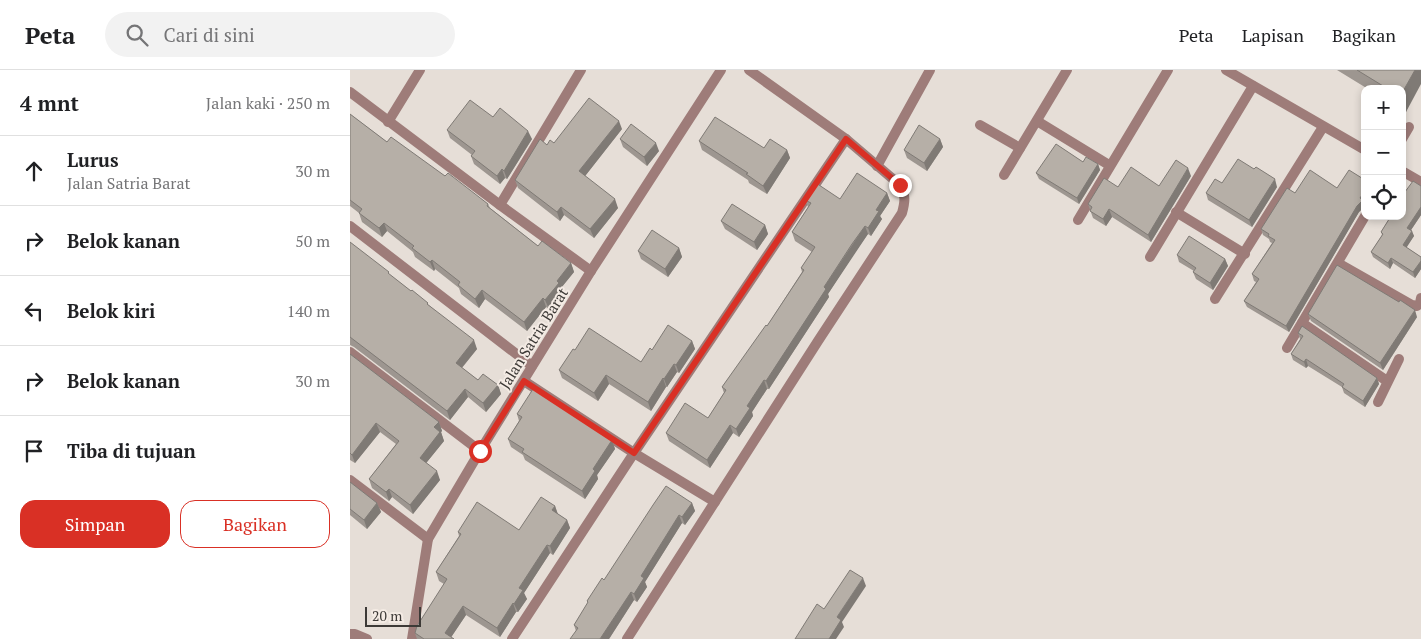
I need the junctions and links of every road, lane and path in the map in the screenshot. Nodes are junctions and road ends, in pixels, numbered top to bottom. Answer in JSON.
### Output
{"nodes":[{"id":1,"x":420,"y":70,"type":"edge"},
{"id":2,"x":581,"y":70,"type":"edge"},
{"id":3,"x":721,"y":70,"type":"edge"},
{"id":4,"x":749,"y":70,"type":"edge"},
{"id":5,"x":930,"y":70,"type":"edge"},
{"id":6,"x":1067,"y":70,"type":"edge"},
{"id":7,"x":1168,"y":70,"type":"edge"},
{"id":8,"x":1226,"y":70,"type":"edge"},
{"id":9,"x":1253,"y":86,"type":"junction"},
{"id":10,"x":350,"y":92,"type":"edge"},
{"id":11,"x":1037,"y":120,"type":"junction"},
{"id":12,"x":388,"y":122,"type":"junction"},
{"id":13,"x":980,"y":125,"type":"dead end"},
{"id":14,"x":1323,"y":127,"type":"junction"},
{"id":15,"x":1410,"y":127,"type":"dead end"},
{"id":16,"x":1406,"y":134,"type":"edge"},
{"id":17,"x":846,"y":139,"type":"junction"},
{"id":18,"x":1020,"y":148,"type":"junction"},
{"id":19,"x":1361,"y":148,"type":"edge"},
{"id":20,"x":1110,"y":165,"type":"junction"},
{"id":21,"x":877,"y":166,"type":"junction"},
{"id":22,"x":1406,"y":173,"type":"edge"},
{"id":23,"x":1004,"y":175,"type":"dead end"},
{"id":24,"x":1421,"y":182,"type":"edge"},
{"id":25,"x":500,"y":206,"type":"junction"},
{"id":26,"x":1176,"y":212,"type":"junction"},
{"id":27,"x":1078,"y":220,"type":"dead end"},
{"id":28,"x":1363,"y":220,"type":"edge"},
{"id":29,"x":350,"y":226,"type":"edge"},
{"id":30,"x":1245,"y":254,"type":"junction"},
{"id":31,"x":1150,"y":256,"type":"dead end"},
{"id":32,"x":1338,"y":263,"type":"junction"},
{"id":33,"x":591,"y":271,"type":"junction"},
{"id":34,"x":1421,"y":298,"type":"edge"},
{"id":35,"x":1215,"y":300,"type":"dead end"},
{"id":36,"x":1302,"y":323,"type":"junction"},
{"id":37,"x":1286,"y":348,"type":"dead end"},
{"id":38,"x":350,"y":352,"type":"edge"},
{"id":39,"x":1399,"y":360,"type":"dead end"},
{"id":40,"x":532,"y":366,"type":"junction"},
{"id":41,"x":524,"y":381,"type":"junction"},
{"id":42,"x":1387,"y":381,"type":"junction"},
{"id":43,"x":1378,"y":402,"type":"dead end"},
{"id":44,"x":480,"y":451,"type":"junction"},
{"id":45,"x":634,"y":453,"type":"junction"},
{"id":46,"x":350,"y":480,"type":"edge"},
{"id":47,"x":715,"y":502,"type":"junction"},
{"id":48,"x":428,"y":539,"type":"junction"},
{"id":49,"x":352,"y":634,"type":"edge"},
{"id":50,"x":367,"y":639,"type":"edge"},
{"id":51,"x":412,"y":639,"type":"edge"},
{"id":52,"x":512,"y":639,"type":"edge"},
{"id":53,"x":627,"y":639,"type":"edge"}],
"edges":[{"from":1,"to":12,"type":"street"},
{"from":2,"to":25,"type":"street"},
{"from":3,"to":33,"type":"street","name":"Jalan Satria Barat"},
{"from":4,"to":17,"type":"street"},
{"from":5,"to":21,"type":"street"},
{"from":6,"to":11,"type":"street"},
{"from":7,"to":20,"type":"street"},
{"from":8,"to":9,"type":"street"},
{"from":9,"to":14,"type":"street"},
{"from":9,"to":26,"type":"street"},
{"from":10,"to":12,"type":"street"},
{"from":11,"to":18,"type":"street"},
{"from":11,"to":20,"type":"street"},
{"from":12,"to":25,"type":"street"},
{"from":13,"to":18,"type":"street"},
{"from":14,"to":19,"type":"street"},
{"from":14,"to":30,"type":"street"},
{"from":15,"to":16,"type":"street"},
{"from":17,"to":21,"type":"street"},
{"from":17,"to":45,"type":"street"},
{"from":18,"to":23,"type":"street"},
{"from":20,"to":27,"type":"street"},
{"from":21,"to":47,"type":"street"},
{"from":22,"to":24,"type":"street"},
{"from":25,"to":33,"type":"street"},
{"from":26,"to":30,"type":"street"},
{"from":26,"to":31,"type":"street"},
{"from":28,"to":32,"type":"street"},
{"from":29,"to":40,"type":"street"},
{"from":30,"to":35,"type":"street"},
{"from":32,"to":34,"type":"street"},
{"from":32,"to":36,"type":"street"},
{"from":33,"to":40,"type":"street","name":"Jalan Satria Barat"},
{"from":36,"to":37,"type":"street"},
{"from":36,"to":42,"type":"street"},
{"from":38,"to":44,"type":"street"},
{"from":39,"to":42,"type":"street"},
{"from":40,"to":41,"type":"street","name":"Jalan Satria Barat"},
{"from":41,"to":44,"type":"street","name":"Jalan Satria Barat"},
{"from":41,"to":45,"type":"street"},
{"from":42,"to":43,"type":"street"},
{"from":44,"to":48,"type":"street","name":"Jalan Satria Barat"},
{"from":45,"to":47,"type":"street"},
{"from":45,"to":52,"type":"street"},
{"from":46,"to":48,"type":"street"},
{"from":47,"to":53,"type":"street"},
{"from":48,"to":51,"type":"street","name":"Jalan Satria Barat"},
{"from":49,"to":50,"type":"street"}]}
